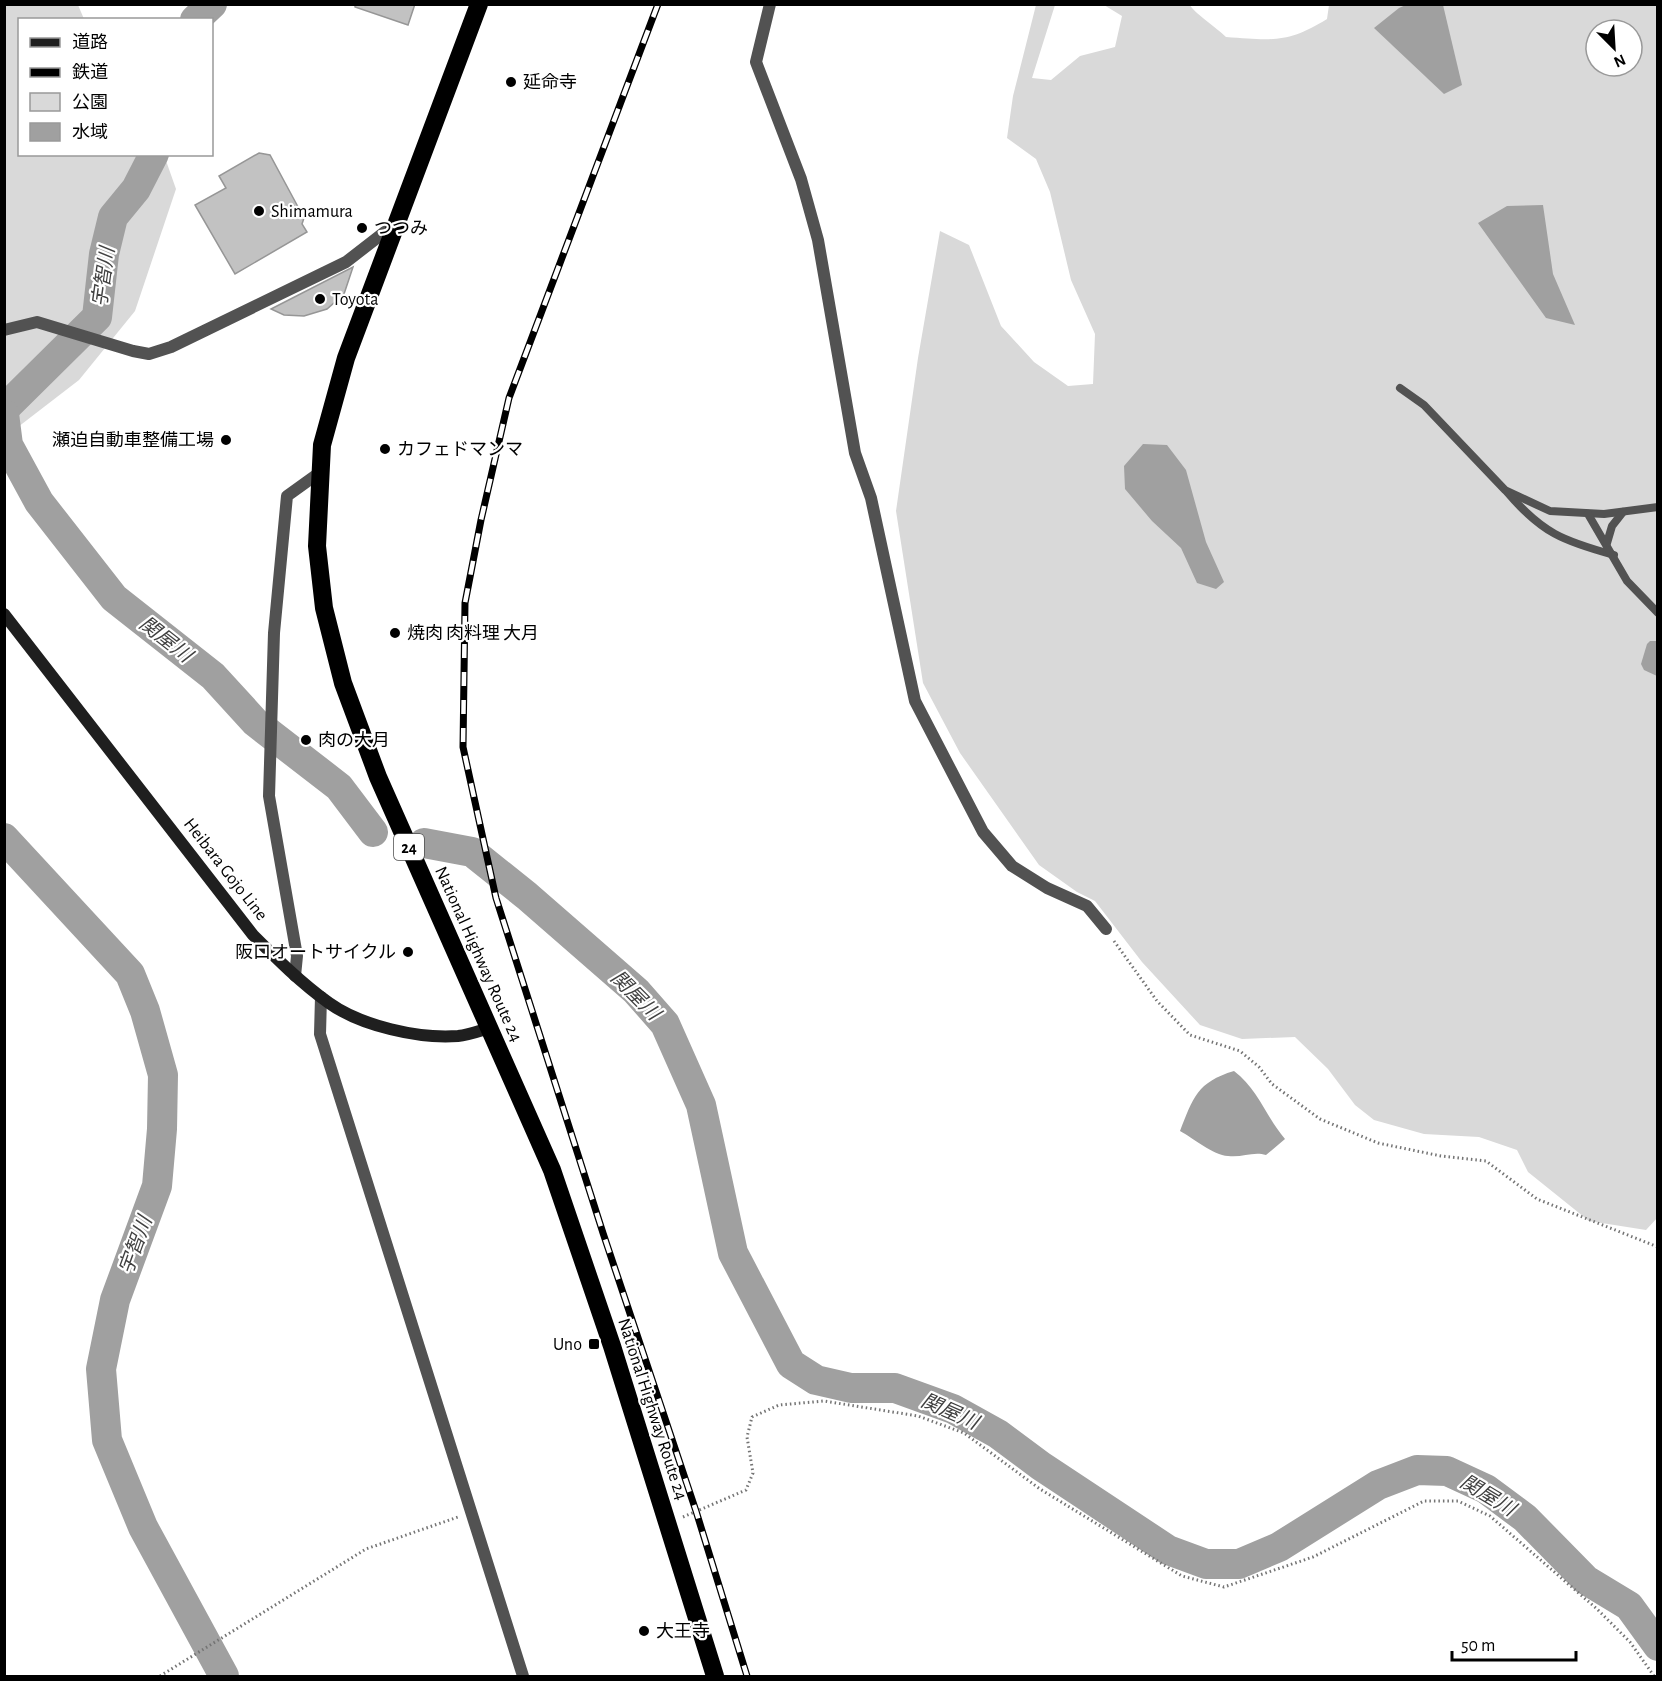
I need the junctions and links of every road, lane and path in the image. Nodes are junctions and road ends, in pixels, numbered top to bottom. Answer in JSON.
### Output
{"nodes":[{"id":1,"x":478,"y":4,"type":"edge"},
{"id":2,"x":770,"y":4,"type":"edge"},
{"id":3,"x":395,"y":224,"type":"junction"},
{"id":4,"x":4,"y":330,"type":"edge"},
{"id":5,"x":1400,"y":388,"type":"dead end"},
{"id":6,"x":320,"y":473,"type":"junction"},
{"id":7,"x":1505,"y":490,"type":"junction"},
{"id":8,"x":1655,"y":507,"type":"edge"},
{"id":9,"x":1623,"y":512,"type":"junction"},
{"id":10,"x":1588,"y":514,"type":"junction"},
{"id":11,"x":1607,"y":543,"type":"junction"},
{"id":12,"x":1614,"y":555,"type":"junction"},
{"id":13,"x":1658,"y":613,"type":"edge"},
{"id":14,"x":4,"y":614,"type":"edge"},
{"id":15,"x":1106,"y":929,"type":"joint"},
{"id":16,"x":295,"y":976,"type":"junction"},
{"id":17,"x":321,"y":997,"type":"junction"},
{"id":18,"x":489,"y":1028,"type":"junction"},
{"id":19,"x":1658,"y":1247,"type":"edge"},
{"id":20,"x":696,"y":1511,"type":"dead end"},
{"id":21,"x":470,"y":1513,"type":"junction"},
{"id":22,"x":160,"y":1677,"type":"edge"},
{"id":23,"x":523,"y":1677,"type":"edge"},
{"id":24,"x":715,"y":1677,"type":"edge"},
{"id":25,"x":1654,"y":1677,"type":"edge"}],
"edges":[{"from":1,"to":3,"type":"highway","name":"National Highway Route 24","number":"24"},
{"from":2,"to":15,"type":"street"},
{"from":3,"to":4,"type":"street"},
{"from":3,"to":6,"type":"highway","name":"National Highway Route 24","number":"24"},
{"from":5,"to":7,"type":"lane"},
{"from":6,"to":16,"type":"street"},
{"from":6,"to":18,"type":"highway","name":"National Highway Route 24","number":"24"},
{"from":7,"to":10,"type":"lane"},
{"from":7,"to":12,"type":"lane"},
{"from":8,"to":9,"type":"lane"},
{"from":9,"to":10,"type":"lane"},
{"from":9,"to":11,"type":"lane"},
{"from":10,"to":11,"type":"lane"},
{"from":11,"to":12,"type":"lane"},
{"from":12,"to":13,"type":"lane"},
{"from":14,"to":16,"type":"main road","name":"Heibara Gojo Line"},
{"from":15,"to":19,"type":"path"},
{"from":16,"to":17,"type":"main road","name":"Heibara Gojo Line"},
{"from":17,"to":18,"type":"main road","name":"Heibara Gojo Line"},
{"from":17,"to":21,"type":"street"},
{"from":18,"to":24,"type":"highway","name":"National Highway Route 24","number":"24"},
{"from":20,"to":25,"type":"path"},
{"from":21,"to":22,"type":"path"},
{"from":21,"to":23,"type":"street"}]}
